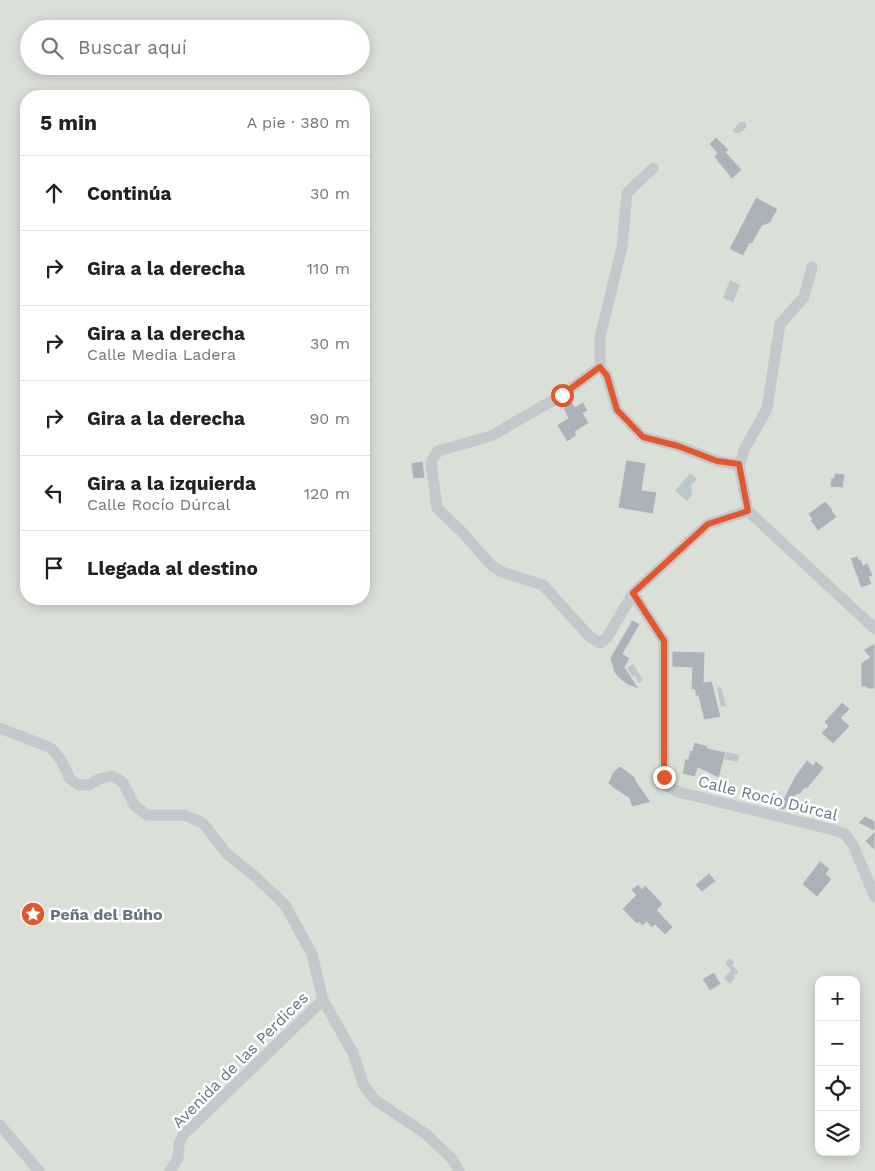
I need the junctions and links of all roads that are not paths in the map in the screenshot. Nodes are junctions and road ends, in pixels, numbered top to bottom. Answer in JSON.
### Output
{"nodes":[{"id":1,"x":652,"y":168,"type":"dead end"},
{"id":2,"x":812,"y":267,"type":"dead end"},
{"id":3,"x":600,"y":367,"type":"junction"},
{"id":4,"x":739,"y":464,"type":"junction"},
{"id":5,"x":748,"y":511,"type":"junction"},
{"id":6,"x":633,"y":593,"type":"junction"},
{"id":7,"x":875,"y":629,"type":"edge"},
{"id":8,"x":0,"y":728,"type":"edge"},
{"id":9,"x":875,"y":897,"type":"edge"},
{"id":10,"x":323,"y":1000,"type":"junction"},
{"id":11,"x":0,"y":1125,"type":"edge"},
{"id":12,"x":39,"y":1171,"type":"edge"},
{"id":13,"x":170,"y":1171,"type":"edge"},
{"id":14,"x":459,"y":1171,"type":"edge"}],
"edges":[{"from":1,"to":3,"type":"street"},
{"from":2,"to":4,"type":"street"},
{"from":3,"to":4,"type":"street"},
{"from":3,"to":6,"type":"street"},
{"from":4,"to":5,"type":"street"},
{"from":5,"to":6,"type":"street"},
{"from":5,"to":7,"type":"street"},
{"from":6,"to":9,"type":"street","name":"Calle Rocío Dúrcal"},
{"from":8,"to":10,"type":"street","name":"Avenida de las Perdices"},
{"from":10,"to":13,"type":"street","name":"Avenida de las Perdices"},
{"from":10,"to":14,"type":"street","name":"Avenida de las Perdices"},
{"from":11,"to":12,"type":"street"}]}
